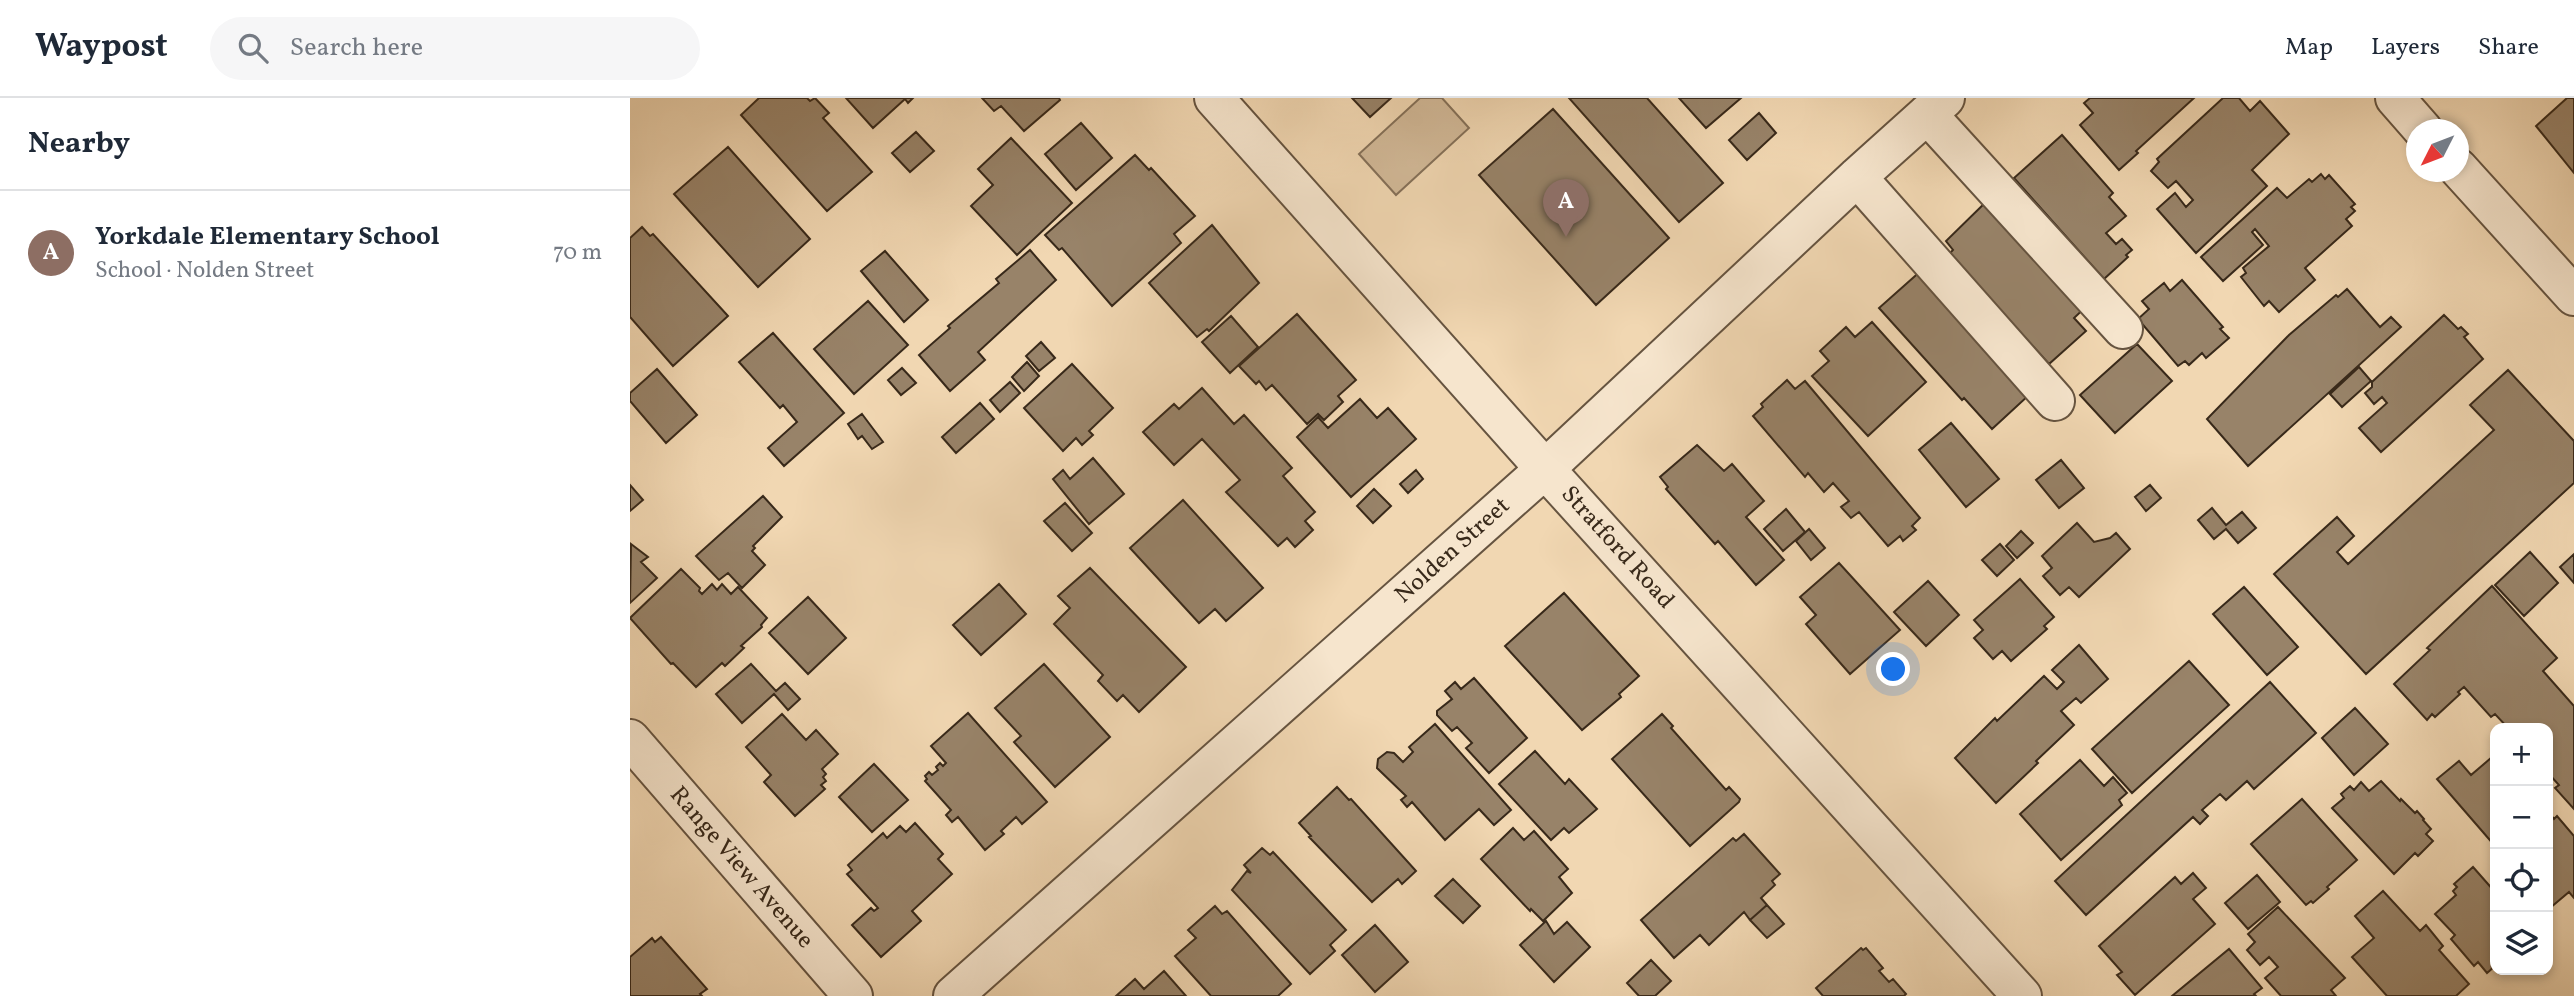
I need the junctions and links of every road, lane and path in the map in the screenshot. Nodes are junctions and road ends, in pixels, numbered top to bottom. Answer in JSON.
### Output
{"nodes":[{"id":1,"x":1214,"y":98,"type":"edge"},
{"id":2,"x":2395,"y":98,"type":"edge"},
{"id":3,"x":1936,"y":106,"type":"edge"},
{"id":4,"x":2413,"y":119,"type":"edge"},
{"id":5,"x":1857,"y":177,"type":"junction"},
{"id":6,"x":2469,"y":179,"type":"edge"},
{"id":7,"x":2574,"y":296,"type":"edge"},
{"id":8,"x":2123,"y":329,"type":"dead end"},
{"id":9,"x":2055,"y":401,"type":"dead end"},
{"id":10,"x":1545,"y":469,"type":"junction"},
{"id":11,"x":630,"y":739,"type":"edge"},
{"id":12,"x":853,"y":996,"type":"edge"},
{"id":13,"x":953,"y":996,"type":"edge"},
{"id":14,"x":2022,"y":996,"type":"edge"}],
"edges":[{"from":1,"to":10,"type":"street","name":"Stratford Road"},
{"from":2,"to":4,"type":"street"},
{"from":3,"to":5,"type":"street","name":"Nolden Street"},
{"from":3,"to":8,"type":"street"},
{"from":5,"to":9,"type":"street"},
{"from":5,"to":10,"type":"street","name":"Nolden Street"},
{"from":6,"to":7,"type":"street"},
{"from":10,"to":13,"type":"street","name":"Nolden Street"},
{"from":10,"to":14,"type":"street","name":"Stratford Road"},
{"from":11,"to":12,"type":"street","name":"Range View Avenue"}]}
